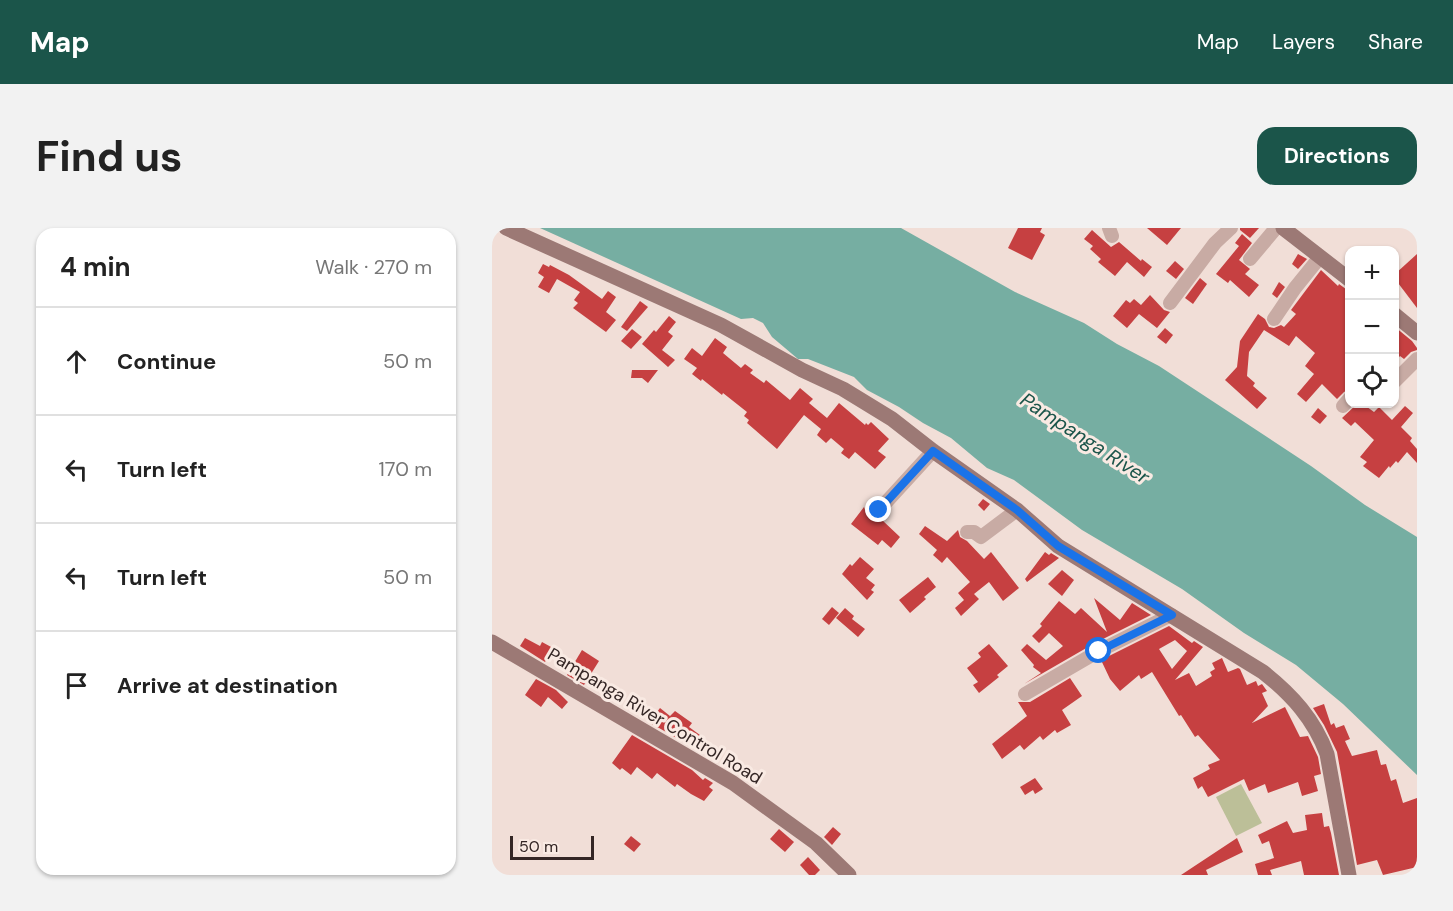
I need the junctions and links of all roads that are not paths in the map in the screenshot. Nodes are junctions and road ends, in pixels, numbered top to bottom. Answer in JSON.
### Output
{"nodes":[{"id":1,"x":506,"y":228,"type":"edge"},
{"id":2,"x":1231,"y":228,"type":"edge"},
{"id":3,"x":1276,"y":228,"type":"edge"},
{"id":4,"x":1283,"y":228,"type":"edge"},
{"id":5,"x":1320,"y":257,"type":"junction"},
{"id":6,"x":1250,"y":259,"type":"dead end"},
{"id":7,"x":1345,"y":276,"type":"edge"},
{"id":8,"x":1170,"y":303,"type":"dead end"},
{"id":9,"x":1399,"y":318,"type":"edge"},
{"id":10,"x":1274,"y":319,"type":"dead end"},
{"id":11,"x":1417,"y":333,"type":"edge"},
{"id":12,"x":1417,"y":359,"type":"edge"},
{"id":13,"x":1399,"y":378,"type":"edge"},
{"id":14,"x":933,"y":451,"type":"junction"},
{"id":15,"x":873,"y":509,"type":"dead end"},
{"id":16,"x":1017,"y":510,"type":"junction"},
{"id":17,"x":967,"y":532,"type":"dead end"},
{"id":18,"x":1172,"y":615,"type":"junction"},
{"id":19,"x":492,"y":642,"type":"edge"},
{"id":20,"x":1025,"y":694,"type":"dead end"},
{"id":21,"x":849,"y":875,"type":"edge"},
{"id":22,"x":1349,"y":875,"type":"edge"}],
"edges":[{"from":1,"to":14,"type":"street"},
{"from":2,"to":8,"type":"street"},
{"from":3,"to":6,"type":"street"},
{"from":4,"to":5,"type":"street"},
{"from":5,"to":7,"type":"street"},
{"from":5,"to":10,"type":"street"},
{"from":9,"to":11,"type":"street"},
{"from":12,"to":13,"type":"street"},
{"from":14,"to":15,"type":"street"},
{"from":14,"to":16,"type":"street"},
{"from":16,"to":17,"type":"street"},
{"from":16,"to":18,"type":"street"},
{"from":18,"to":20,"type":"street"},
{"from":18,"to":22,"type":"street"},
{"from":19,"to":21,"type":"street","name":"Pampanga River Control Road"}]}
